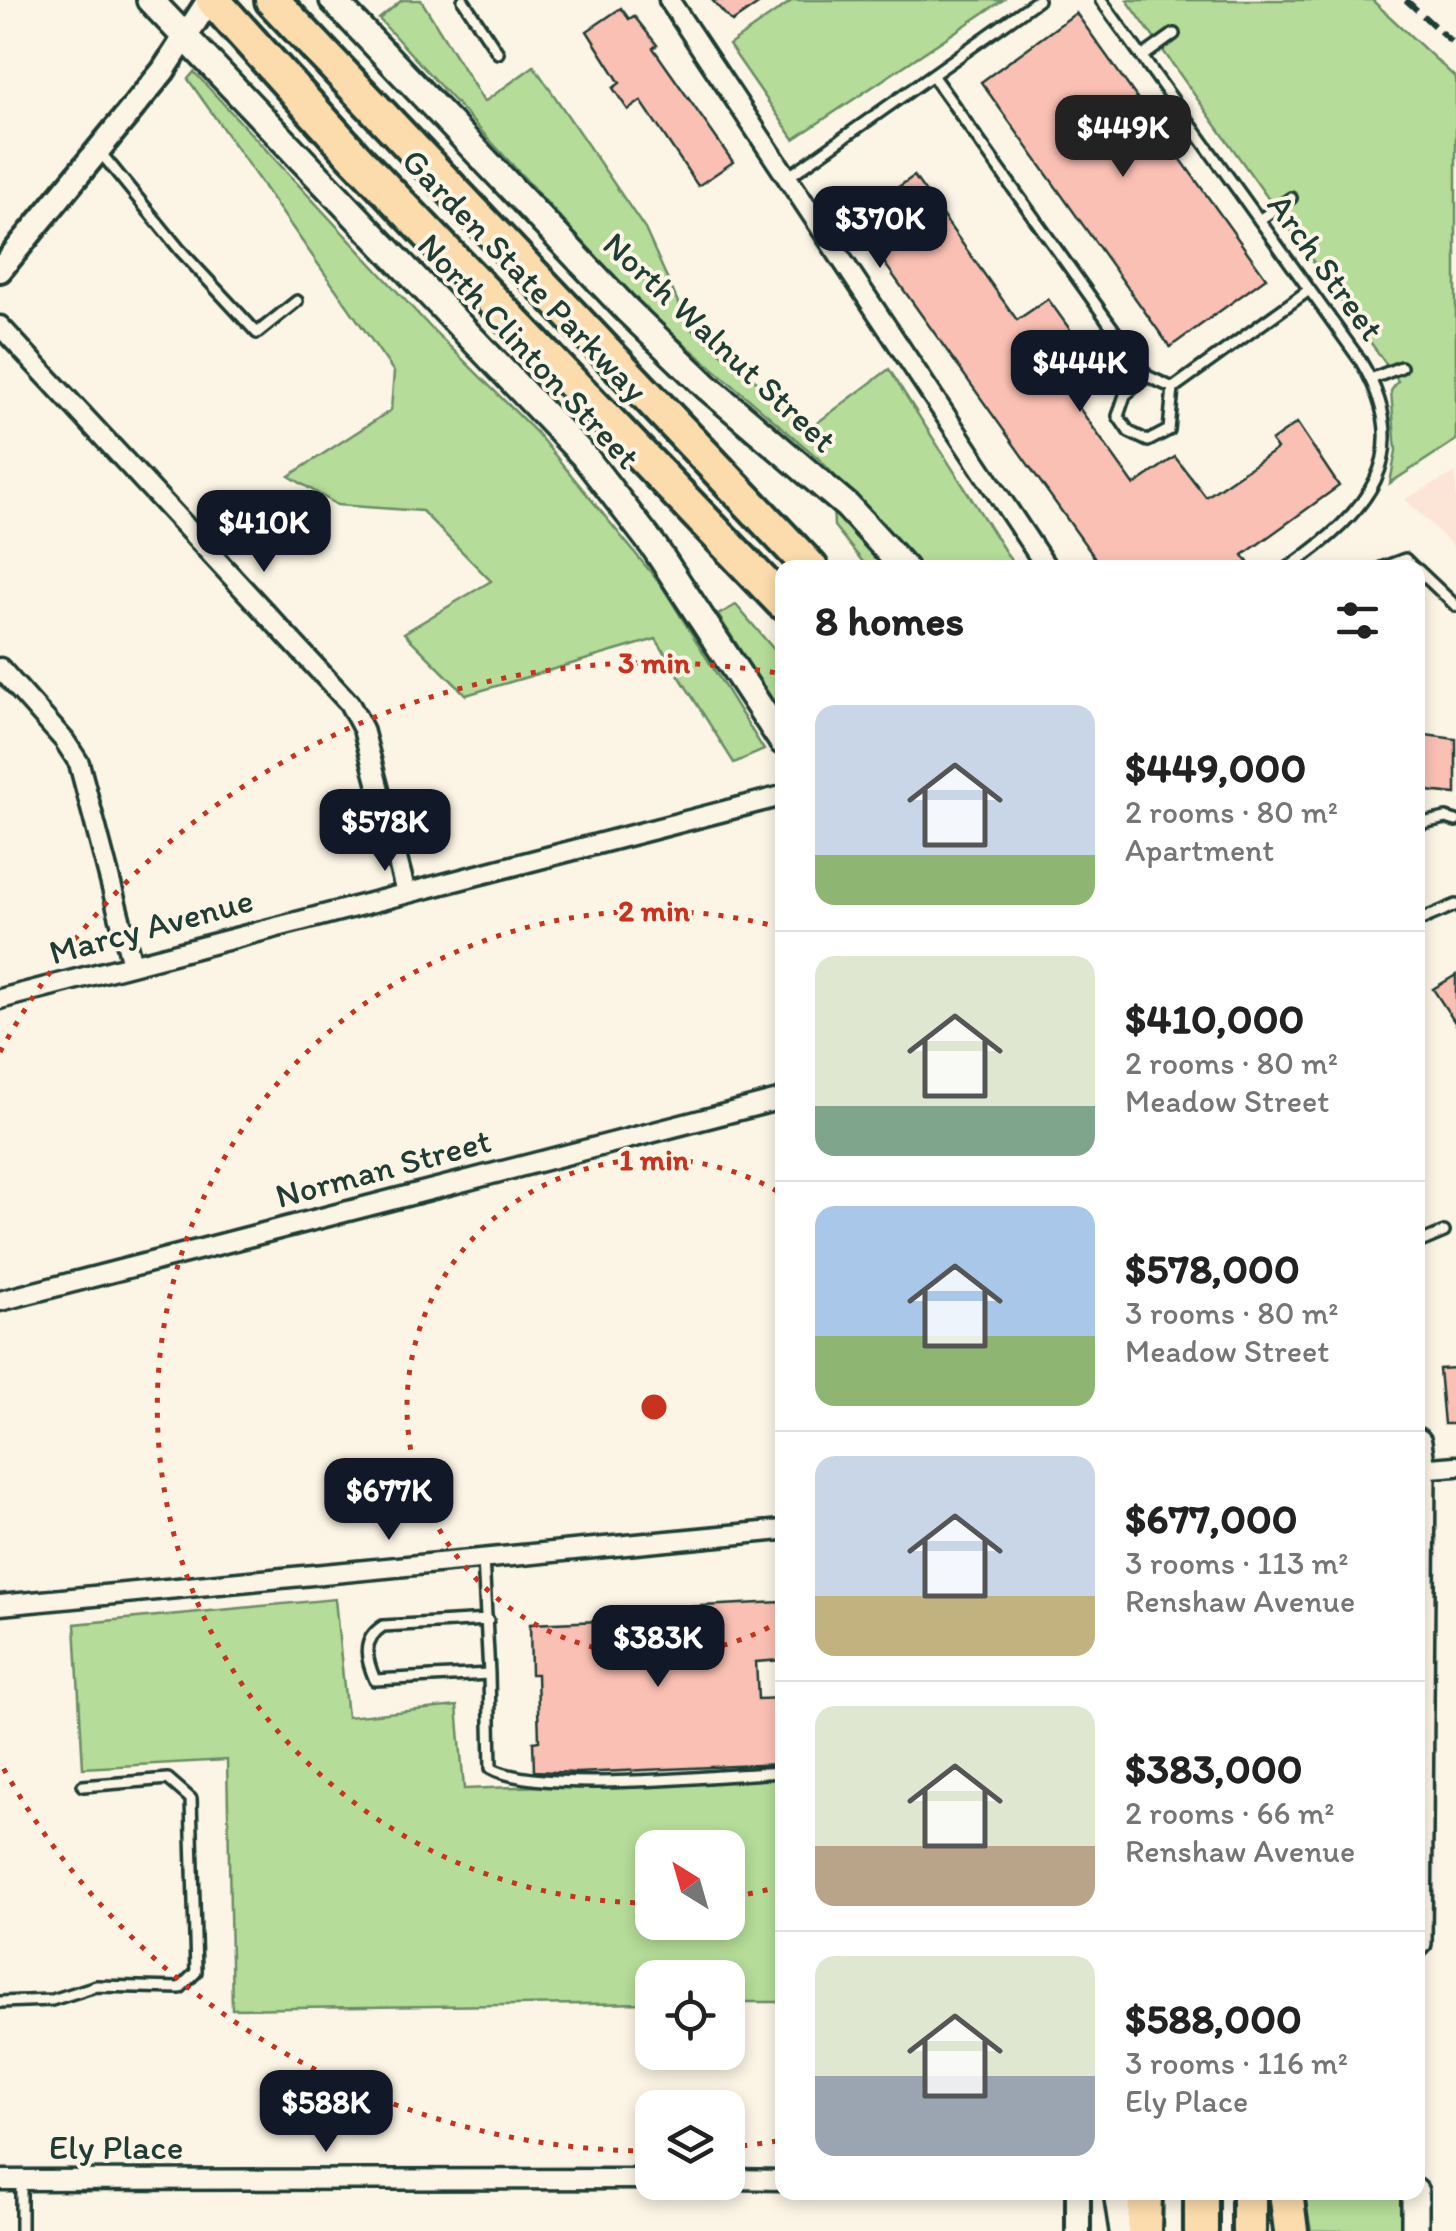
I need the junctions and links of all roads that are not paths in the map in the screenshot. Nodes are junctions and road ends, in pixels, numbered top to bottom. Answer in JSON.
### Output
{"nodes":[{"id":1,"x":150,"y":0,"type":"edge"},
{"id":2,"x":272,"y":0,"type":"edge"},
{"id":3,"x":332,"y":0,"type":"edge"},
{"id":4,"x":462,"y":0,"type":"edge"},
{"id":5,"x":669,"y":0,"type":"edge"},
{"id":6,"x":1038,"y":0,"type":"edge"},
{"id":7,"x":1101,"y":0,"type":"edge"},
{"id":8,"x":218,"y":8,"type":"edge"},
{"id":9,"x":1174,"y":34,"type":"dead end"},
{"id":10,"x":186,"y":38,"type":"junction"},
{"id":11,"x":498,"y":53,"type":"dead end"},
{"id":12,"x":1142,"y":57,"type":"junction"},
{"id":13,"x":932,"y":75,"type":"junction"},
{"id":14,"x":98,"y":150,"type":"junction"},
{"id":15,"x":788,"y":177,"type":"junction"},
{"id":16,"x":1291,"y":198,"type":"dead end"},
{"id":17,"x":1259,"y":220,"type":"junction"},
{"id":18,"x":0,"y":270,"type":"edge"},
{"id":19,"x":1309,"y":290,"type":"junction"},
{"id":20,"x":296,"y":302,"type":"dead end"},
{"id":21,"x":0,"y":326,"type":"edge"},
{"id":22,"x":1401,"y":367,"type":"dead end"},
{"id":23,"x":1147,"y":376,"type":"junction"},
{"id":24,"x":1371,"y":379,"type":"junction"},
{"id":25,"x":1173,"y":388,"type":"junction"},
{"id":26,"x":803,"y":560,"type":"edge"},
{"id":27,"x":897,"y":560,"type":"edge"},
{"id":28,"x":1043,"y":560,"type":"edge"},
{"id":29,"x":1299,"y":560,"type":"edge"},
{"id":30,"x":1425,"y":577,"type":"edge"},
{"id":31,"x":775,"y":595,"type":"edge"},
{"id":32,"x":1456,"y":606,"type":"edge"},
{"id":33,"x":0,"y":668,"type":"edge"},
{"id":34,"x":775,"y":730,"type":"edge"},
{"id":35,"x":775,"y":798,"type":"edge"},
{"id":36,"x":1456,"y":821,"type":"edge"},
{"id":37,"x":1425,"y":822,"type":"edge"},
{"id":38,"x":406,"y":893,"type":"junction"},
{"id":39,"x":1456,"y":905,"type":"edge"},
{"id":40,"x":1425,"y":918,"type":"edge"},
{"id":41,"x":132,"y":964,"type":"junction"},
{"id":42,"x":0,"y":999,"type":"edge"},
{"id":43,"x":775,"y":1101,"type":"edge"},
{"id":44,"x":1444,"y":1232,"type":"dead end"},
{"id":45,"x":1425,"y":1240,"type":"edge"},
{"id":46,"x":0,"y":1301,"type":"edge"},
{"id":47,"x":1456,"y":1466,"type":"edge"},
{"id":48,"x":1425,"y":1469,"type":"edge"},
{"id":49,"x":775,"y":1531,"type":"edge"},
{"id":50,"x":483,"y":1558,"type":"junction"},
{"id":51,"x":0,"y":1605,"type":"edge"},
{"id":52,"x":488,"y":1620,"type":"junction"},
{"id":53,"x":489,"y":1674,"type":"junction"},
{"id":54,"x":775,"y":1772,"type":"edge"},
{"id":55,"x":83,"y":1786,"type":"dead end"},
{"id":56,"x":0,"y":2002,"type":"edge"},
{"id":57,"x":635,"y":2179,"type":"edge"},
{"id":58,"x":745,"y":2179,"type":"edge"},
{"id":59,"x":0,"y":2180,"type":"edge"},
{"id":60,"x":21,"y":2180,"type":"junction"},
{"id":61,"x":775,"y":2180,"type":"edge"},
{"id":62,"x":1078,"y":2200,"type":"edge"},
{"id":63,"x":1118,"y":2200,"type":"edge"},
{"id":64,"x":1145,"y":2200,"type":"edge"},
{"id":65,"x":1201,"y":2200,"type":"edge"},
{"id":66,"x":1249,"y":2200,"type":"edge"},
{"id":67,"x":1287,"y":2200,"type":"edge"},
{"id":68,"x":1415,"y":2200,"type":"edge"},
{"id":69,"x":20,"y":2231,"type":"edge"},
{"id":70,"x":1078,"y":2231,"type":"edge"},
{"id":71,"x":1123,"y":2231,"type":"edge"},
{"id":72,"x":1144,"y":2231,"type":"edge"},
{"id":73,"x":1202,"y":2231,"type":"edge"},
{"id":74,"x":1249,"y":2231,"type":"edge"},
{"id":75,"x":1291,"y":2231,"type":"edge"},
{"id":76,"x":1415,"y":2231,"type":"edge"}],
"edges":[{"from":1,"to":10,"type":"main road","name":"North Clinton Street"},
{"from":2,"to":26,"type":"highway","name":"Garden State Parkway"},
{"from":3,"to":27,"type":"main road","name":"North Walnut Street"},
{"from":4,"to":11,"type":"lane"},
{"from":5,"to":15,"type":"street"},
{"from":6,"to":13,"type":"lane"},
{"from":7,"to":12,"type":"lane","name":"Arch Street"},
{"from":8,"to":10,"type":"street"},
{"from":8,"to":31,"type":"highway","name":"Garden State Parkway"},
{"from":9,"to":12,"type":"lane"},
{"from":10,"to":14,"type":"street"},
{"from":10,"to":34,"type":"main road","name":"North Clinton Street"},
{"from":12,"to":17,"type":"lane","name":"Arch Street"},
{"from":13,"to":15,"type":"lane"},
{"from":13,"to":23,"type":"lane"},
{"from":14,"to":18,"type":"street"},
{"from":14,"to":20,"type":"lane"},
{"from":15,"to":28,"type":"street"},
{"from":16,"to":17,"type":"lane"},
{"from":17,"to":19,"type":"lane","name":"Arch Street"},
{"from":19,"to":24,"type":"lane","name":"Arch Street"},
{"from":19,"to":25,"type":"lane"},
{"from":21,"to":38,"type":"street"},
{"from":22,"to":24,"type":"lane"},
{"from":23,"to":25,"type":"lane"},
{"from":23,"to":25,"type":"lane"},
{"from":24,"to":29,"type":"lane","name":"Arch Street"},
{"from":30,"to":32,"type":"lane"},
{"from":33,"to":41,"type":"street"},
{"from":35,"to":38,"type":"street","name":"Marcy Avenue"},
{"from":36,"to":37,"type":"lane"},
{"from":38,"to":41,"type":"street","name":"Marcy Avenue"},
{"from":39,"to":40,"type":"lane"},
{"from":41,"to":42,"type":"street","name":"Marcy Avenue"},
{"from":43,"to":46,"type":"street","name":"Norman Street"},
{"from":44,"to":45,"type":"lane"},
{"from":47,"to":48,"type":"street"},
{"from":49,"to":50,"type":"street"},
{"from":50,"to":51,"type":"street"},
{"from":50,"to":52,"type":"lane"},
{"from":52,"to":53,"type":"lane"},
{"from":52,"to":53,"type":"lane"},
{"from":53,"to":54,"type":"lane"},
{"from":55,"to":56,"type":"lane"},
{"from":57,"to":60,"type":"street","name":"Ely Place"},
{"from":58,"to":61,"type":"street"},
{"from":59,"to":60,"type":"street","name":"Ely Place"},
{"from":60,"to":69,"type":"lane"},
{"from":62,"to":70,"type":"street"},
{"from":63,"to":71,"type":"main road"},
{"from":64,"to":72,"type":"highway"},
{"from":65,"to":73,"type":"highway"},
{"from":66,"to":74,"type":"highway"},
{"from":67,"to":75,"type":"highway"},
{"from":68,"to":76,"type":"main road"}]}
